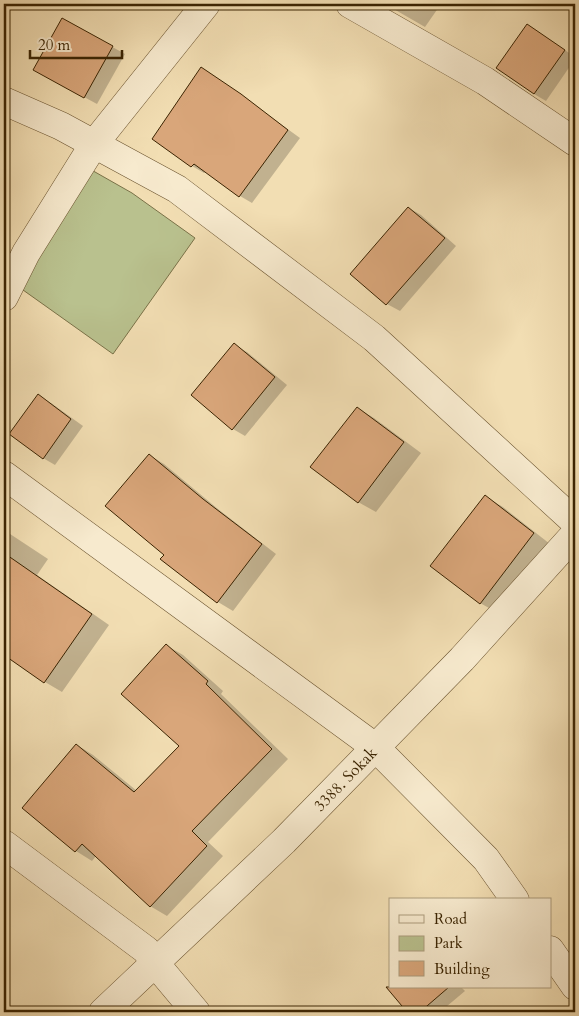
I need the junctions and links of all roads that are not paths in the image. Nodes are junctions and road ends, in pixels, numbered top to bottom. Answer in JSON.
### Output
{"nodes":[{"id":1,"x":206,"y":4,"type":"edge"},
{"id":2,"x":350,"y":4,"type":"edge"},
{"id":3,"x":4,"y":101,"type":"edge"},
{"id":4,"x":575,"y":142,"type":"edge"},
{"id":5,"x":94,"y":144,"type":"junction"},
{"id":6,"x":4,"y":297,"type":"edge"},
{"id":7,"x":4,"y":475,"type":"edge"},
{"id":8,"x":575,"y":522,"type":"edge"},
{"id":9,"x":575,"y":534,"type":"edge"},
{"id":10,"x":375,"y":747,"type":"junction"},
{"id":11,"x":4,"y":844,"type":"edge"},
{"id":12,"x":514,"y":898,"type":"edge"},
{"id":13,"x":552,"y":953,"type":"edge"},
{"id":14,"x":155,"y":963,"type":"junction"},
{"id":15,"x":575,"y":986,"type":"edge"},
{"id":16,"x":103,"y":1012,"type":"edge"},
{"id":17,"x":196,"y":1012,"type":"edge"}],
"edges":[{"from":1,"to":5,"type":"street"},
{"from":2,"to":4,"type":"street"},
{"from":3,"to":5,"type":"street"},
{"from":5,"to":6,"type":"street"},
{"from":5,"to":8,"type":"street"},
{"from":7,"to":10,"type":"street"},
{"from":9,"to":10,"type":"street","name":"3388. Sokak"},
{"from":10,"to":12,"type":"street"},
{"from":10,"to":14,"type":"street","name":"3388. Sokak"},
{"from":11,"to":14,"type":"street"},
{"from":13,"to":15,"type":"street"},
{"from":14,"to":16,"type":"street","name":"3388. Sokak"},
{"from":14,"to":17,"type":"street"}]}
